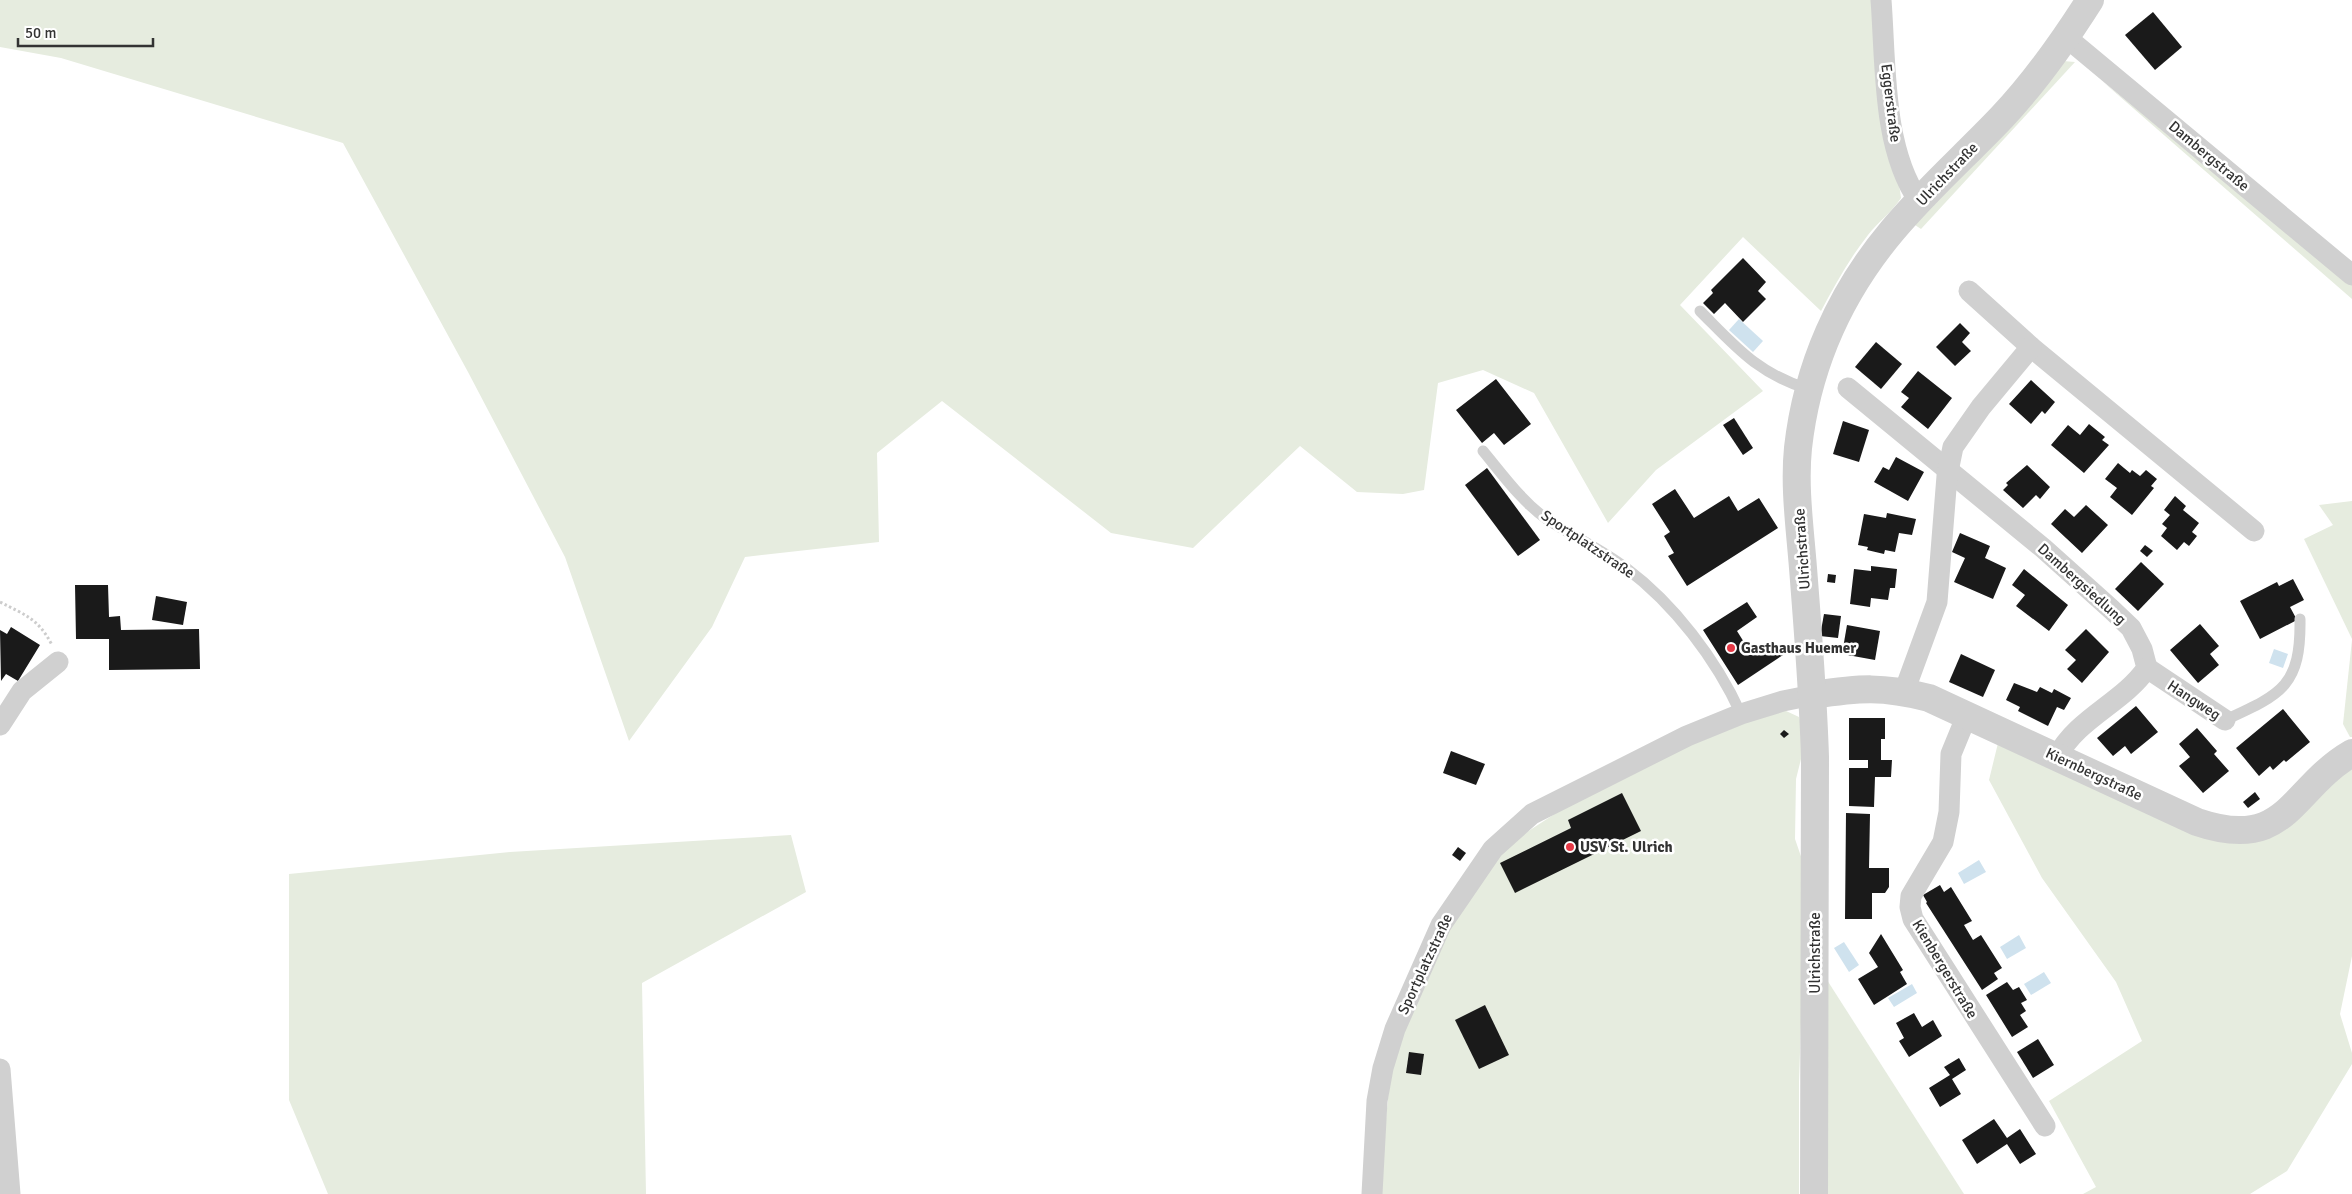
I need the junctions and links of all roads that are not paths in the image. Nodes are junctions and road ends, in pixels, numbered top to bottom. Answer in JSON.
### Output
{"nodes":[{"id":1,"x":1881,"y":0,"type":"edge"},
{"id":2,"x":2090,"y":0,"type":"edge"},
{"id":3,"x":2066,"y":37,"type":"junction"},
{"id":4,"x":1919,"y":201,"type":"junction"},
{"id":5,"x":2352,"y":275,"type":"edge"},
{"id":6,"x":1969,"y":291,"type":"dead end"},
{"id":7,"x":1700,"y":311,"type":"dead end"},
{"id":8,"x":2031,"y":348,"type":"junction"},
{"id":9,"x":1848,"y":388,"type":"dead end"},
{"id":10,"x":1808,"y":389,"type":"junction"},
{"id":11,"x":1483,"y":451,"type":"dead end"},
{"id":12,"x":1948,"y":469,"type":"junction"},
{"id":13,"x":2254,"y":531,"type":"dead end"},
{"id":14,"x":2300,"y":619,"type":"dead end"},
{"id":15,"x":58,"y":662,"type":"road end"},
{"id":16,"x":2147,"y":668,"type":"junction"},
{"id":17,"x":1904,"y":692,"type":"junction"},
{"id":18,"x":1813,"y":695,"type":"junction"},
{"id":19,"x":1740,"y":714,"type":"junction"},
{"id":20,"x":1967,"y":715,"type":"junction"},
{"id":21,"x":2225,"y":720,"type":"joint"},
{"id":22,"x":0,"y":725,"type":"edge"},
{"id":23,"x":2352,"y":753,"type":"edge"},
{"id":24,"x":2057,"y":757,"type":"junction"},
{"id":25,"x":0,"y":1069,"type":"edge"},
{"id":26,"x":2045,"y":1126,"type":"dead end"},
{"id":27,"x":10,"y":1194,"type":"edge"},
{"id":28,"x":1372,"y":1194,"type":"edge"},
{"id":29,"x":1814,"y":1194,"type":"edge"}],
"edges":[{"from":1,"to":4,"type":"street","name":"Eggerstraße"},
{"from":2,"to":3,"type":"street","name":"Ulrichstraße"},
{"from":3,"to":4,"type":"street","name":"Ulrichstraße"},
{"from":3,"to":5,"type":"street","name":"Dambergstraße"},
{"from":4,"to":10,"type":"street","name":"Ulrichstraße"},
{"from":6,"to":8,"type":"street"},
{"from":7,"to":10,"type":"lane"},
{"from":8,"to":12,"type":"street"},
{"from":8,"to":13,"type":"street"},
{"from":9,"to":12,"type":"street","name":"Dambergsiedlung"},
{"from":10,"to":18,"type":"street","name":"Ulrichstraße"},
{"from":11,"to":19,"type":"lane","name":"Sportplatzstraße"},
{"from":12,"to":16,"type":"street","name":"Dambergsiedlung"},
{"from":12,"to":17,"type":"street"},
{"from":14,"to":21,"type":"lane","name":"Hangweg"},
{"from":15,"to":22,"type":"street"},
{"from":16,"to":21,"type":"street","name":"Hangweg"},
{"from":16,"to":24,"type":"street"},
{"from":17,"to":18,"type":"street","name":"Kiernbergstraße"},
{"from":17,"to":20,"type":"street","name":"Kiernbergstraße"},
{"from":18,"to":19,"type":"street","name":"Sportplatzstraße"},
{"from":18,"to":29,"type":"street","name":"Ulrichstraße"},
{"from":19,"to":28,"type":"street","name":"Sportplatzstraße"},
{"from":20,"to":24,"type":"street","name":"Kiernbergstraße"},
{"from":20,"to":26,"type":"street","name":"Kienbergerstraße"},
{"from":23,"to":24,"type":"street","name":"Kiernbergstraße"},
{"from":25,"to":27,"type":"street"}]}
